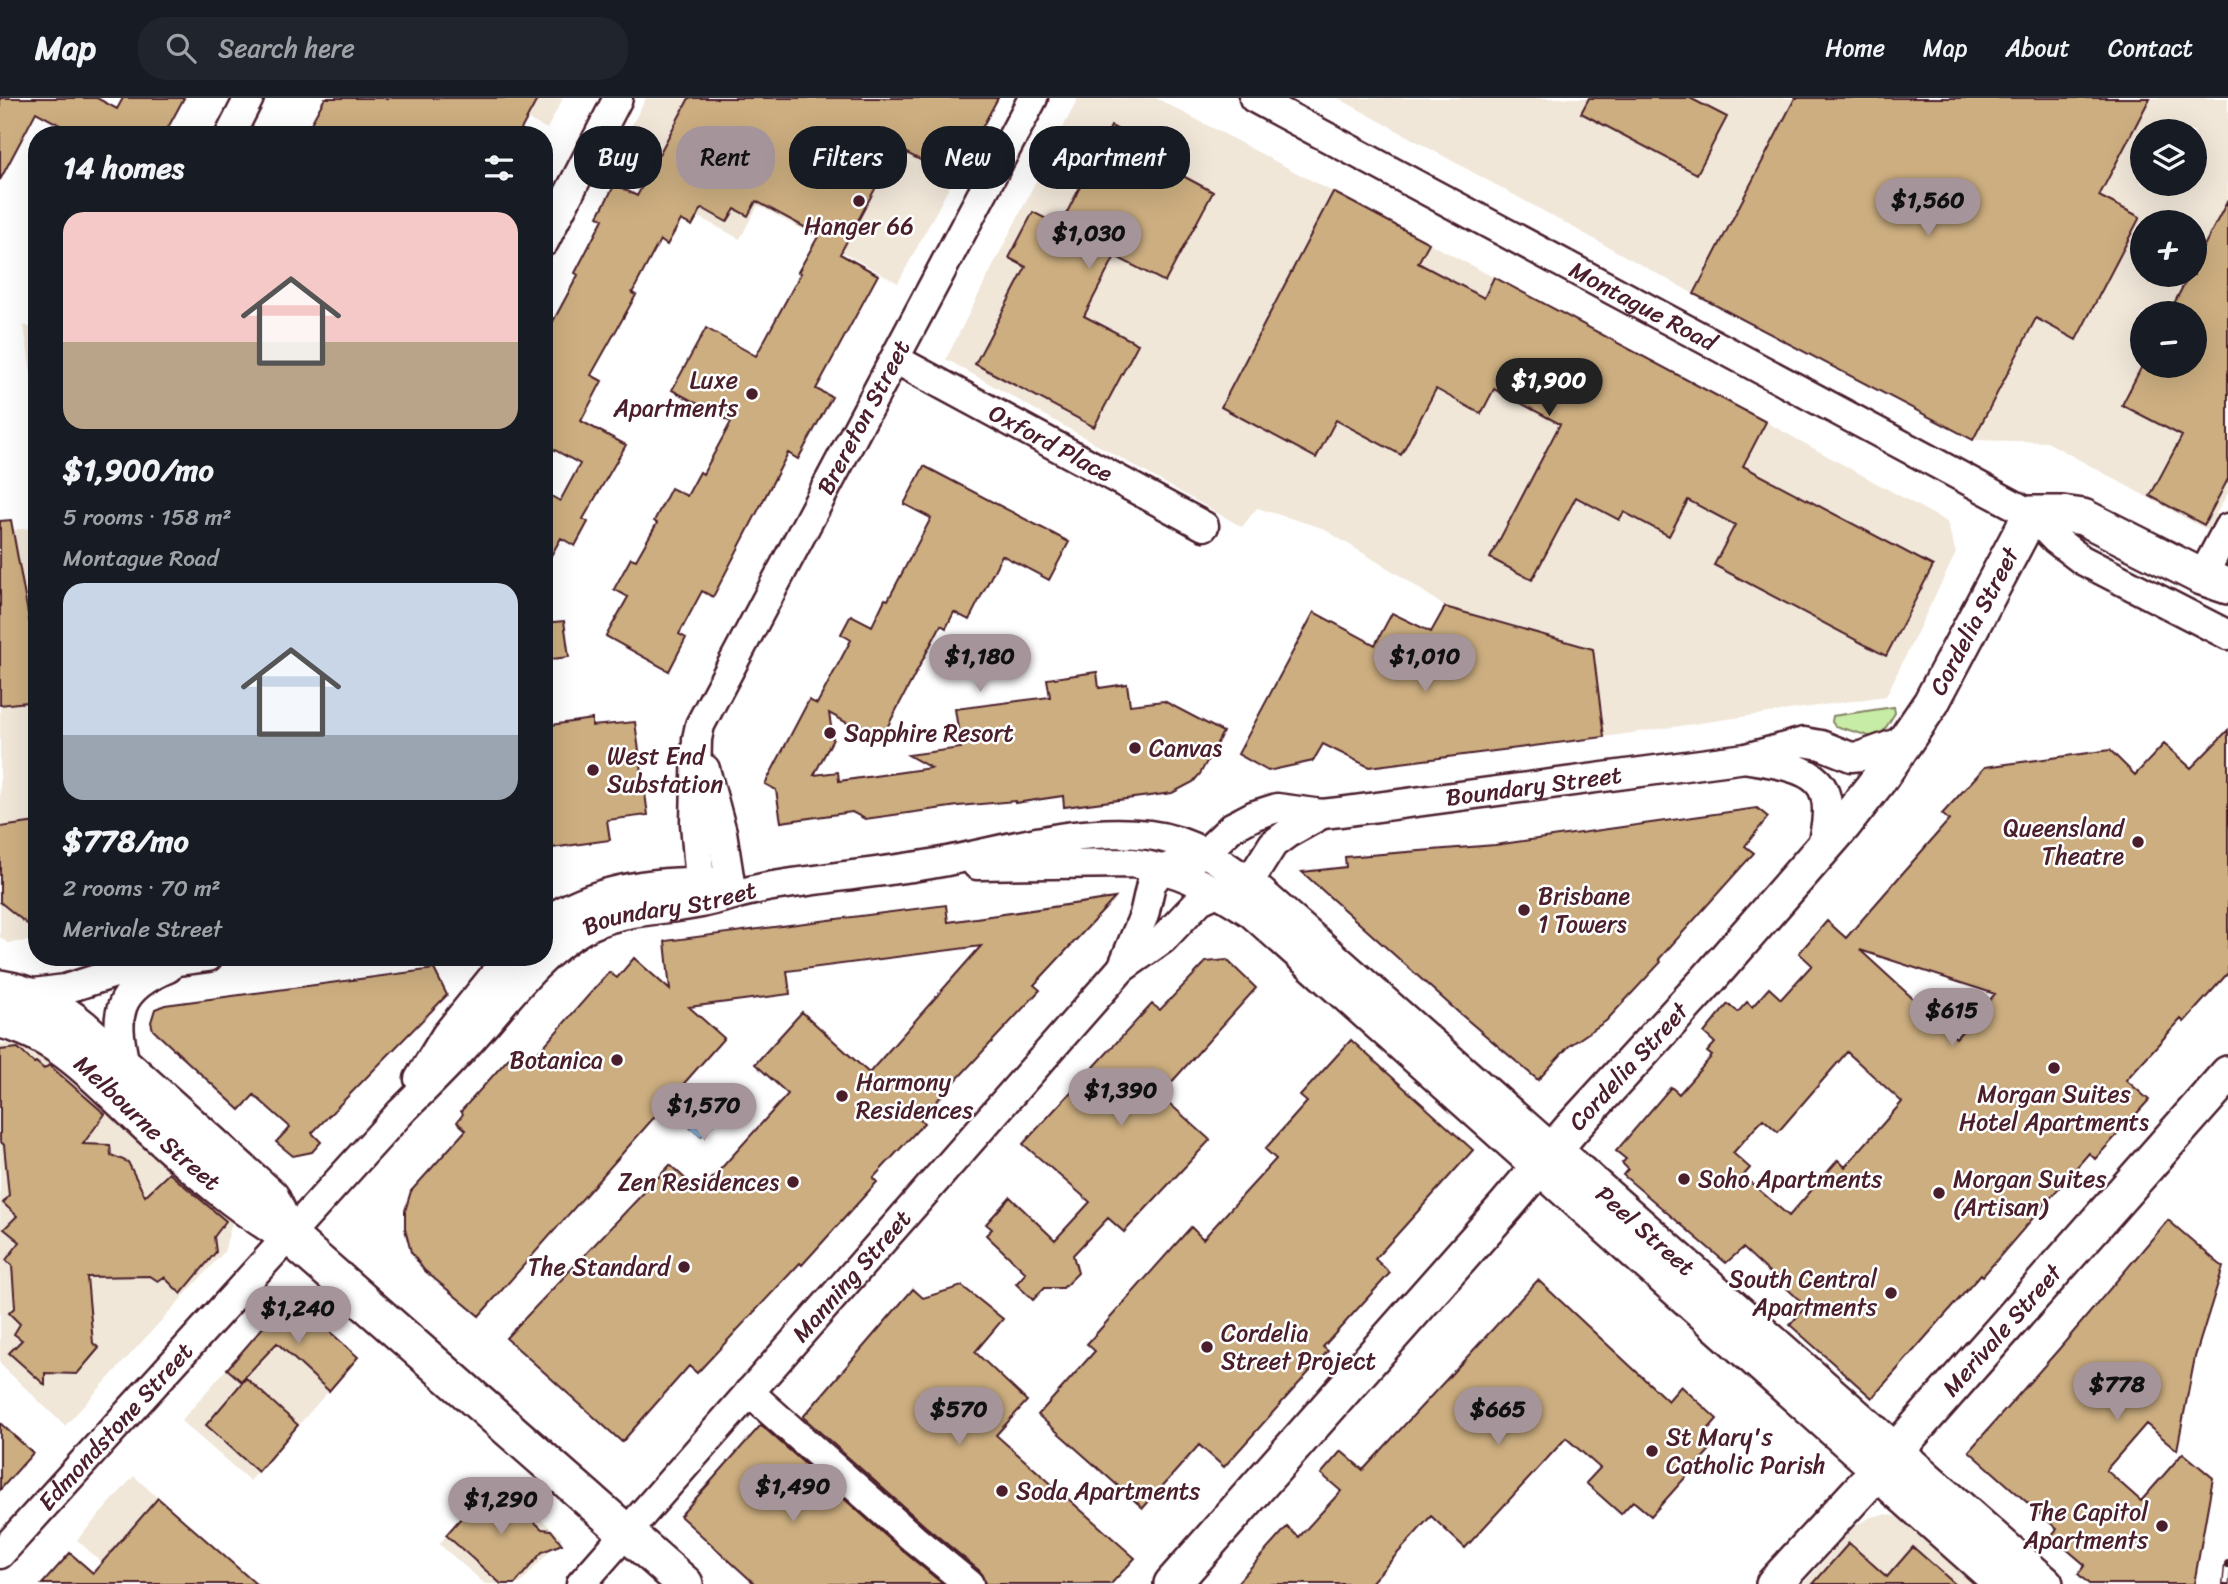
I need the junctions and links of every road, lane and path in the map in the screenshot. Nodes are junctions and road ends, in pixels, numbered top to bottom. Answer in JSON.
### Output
{"nodes":[{"id":1,"x":249,"y":98,"type":"edge"},
{"id":2,"x":618,"y":98,"type":"edge"},
{"id":3,"x":1033,"y":98,"type":"edge"},
{"id":4,"x":1254,"y":98,"type":"edge"},
{"id":5,"x":235,"y":126,"type":"edge"},
{"id":6,"x":553,"y":224,"type":"edge"},
{"id":7,"x":895,"y":359,"type":"junction"},
{"id":8,"x":2031,"y":514,"type":"junction"},
{"id":9,"x":1204,"y":526,"type":"dead end"},
{"id":10,"x":2228,"y":528,"type":"edge"},
{"id":11,"x":2219,"y":585,"type":"edge"},
{"id":12,"x":2228,"y":635,"type":"edge"},
{"id":13,"x":697,"y":739,"type":"junction"},
{"id":14,"x":1906,"y":740,"type":"junction"},
{"id":15,"x":1746,"y":758,"type":"junction"},
{"id":16,"x":1322,"y":814,"type":"junction"},
{"id":17,"x":1205,"y":853,"type":"junction"},
{"id":18,"x":1819,"y":853,"type":"junction"},
{"id":19,"x":927,"y":865,"type":"junction"},
{"id":20,"x":1161,"y":870,"type":"junction"},
{"id":21,"x":1245,"y":879,"type":"junction"},
{"id":22,"x":699,"y":882,"type":"junction"},
{"id":23,"x":730,"y":883,"type":"junction"},
{"id":24,"x":769,"y":886,"type":"junction"},
{"id":25,"x":1219,"y":891,"type":"junction"},
{"id":26,"x":553,"y":918,"type":"edge"},
{"id":27,"x":553,"y":949,"type":"edge"},
{"id":28,"x":141,"y":966,"type":"edge"},
{"id":29,"x":179,"y":966,"type":"edge"},
{"id":30,"x":500,"y":966,"type":"edge"},
{"id":31,"x":534,"y":966,"type":"edge"},
{"id":32,"x":1122,"y":968,"type":"junction"},
{"id":33,"x":13,"y":991,"type":"edge"},
{"id":34,"x":0,"y":1020,"type":"edge"},
{"id":35,"x":125,"y":1065,"type":"junction"},
{"id":36,"x":2228,"y":1074,"type":"edge"},
{"id":37,"x":400,"y":1113,"type":"junction"},
{"id":38,"x":1546,"y":1160,"type":"junction"},
{"id":39,"x":289,"y":1236,"type":"junction"},
{"id":40,"x":749,"y":1392,"type":"junction"},
{"id":41,"x":1886,"y":1461,"type":"junction"},
{"id":42,"x":625,"y":1532,"type":"junction"},
{"id":43,"x":0,"y":1554,"type":"edge"},
{"id":44,"x":581,"y":1584,"type":"edge"},
{"id":45,"x":685,"y":1584,"type":"edge"},
{"id":46,"x":969,"y":1584,"type":"edge"},
{"id":47,"x":1172,"y":1584,"type":"edge"},
{"id":48,"x":1774,"y":1584,"type":"edge"},
{"id":49,"x":2003,"y":1584,"type":"edge"},
{"id":50,"x":2045,"y":1584,"type":"edge"}],
"edges":[{"from":1,"to":5,"type":"street"},
{"from":2,"to":6,"type":"street"},
{"from":3,"to":7,"type":"street","name":"Brereton Street"},
{"from":4,"to":8,"type":"street","name":"Montague Road"},
{"from":7,"to":9,"type":"street","name":"Oxford Place"},
{"from":7,"to":13,"type":"street","name":"Brereton Street"},
{"from":8,"to":11,"type":"main road","name":"Montague Road"},
{"from":8,"to":12,"type":"street","name":"Montague Road"},
{"from":8,"to":14,"type":"main road","name":"Cordelia Street"},
{"from":10,"to":11,"type":"street"},
{"from":13,"to":22,"type":"street","name":"Brereton Street"},
{"from":13,"to":23,"type":"street"},
{"from":14,"to":15,"type":"street","name":"Boundary Street"},
{"from":14,"to":18,"type":"main road","name":"Cordelia Street"},
{"from":15,"to":16,"type":"street","name":"Boundary Street"},
{"from":15,"to":18,"type":"street","name":"Boundary Street"},
{"from":16,"to":17,"type":"street","name":"Boundary Street"},
{"from":16,"to":21,"type":"street","name":"Boundary Street"},
{"from":17,"to":19,"type":"street","name":"Boundary Street"},
{"from":17,"to":20,"type":"street"},
{"from":17,"to":21,"type":"street","name":"Boundary Street"},
{"from":18,"to":38,"type":"main road","name":"Cordelia Street"},
{"from":19,"to":20,"type":"street","name":"Boundary Street"},
{"from":19,"to":24,"type":"street","name":"Boundary Street"},
{"from":20,"to":25,"type":"street","name":"Boundary Street"},
{"from":20,"to":32,"type":"street","name":"Manning Street"},
{"from":21,"to":25,"type":"street","name":"Manning Street"},
{"from":21,"to":38,"type":"street","name":"Peel Street"},
{"from":22,"to":23,"type":"street","name":"Boundary Street"},
{"from":22,"to":26,"type":"street","name":"Boundary Street"},
{"from":23,"to":24,"type":"street","name":"Boundary Street"},
{"from":24,"to":27,"type":"street","name":"Boundary Street"},
{"from":25,"to":32,"type":"street","name":"Manning Street"},
{"from":25,"to":38,"type":"street","name":"Peel Street"},
{"from":28,"to":33,"type":"street"},
{"from":29,"to":35,"type":"street","name":"Melbourne Street"},
{"from":30,"to":37,"type":"street","name":"Edmondstone Street"},
{"from":31,"to":37,"type":"street","name":"Edmondstone Street"},
{"from":32,"to":40,"type":"street","name":"Manning Street"},
{"from":33,"to":35,"type":"main road","name":"Melbourne Street"},
{"from":34,"to":39,"type":"main road","name":"Melbourne Street"},
{"from":35,"to":39,"type":"main road","name":"Melbourne Street"},
{"from":36,"to":41,"type":"main road","name":"Merivale Street"},
{"from":37,"to":39,"type":"street","name":"Edmondstone Street"},
{"from":38,"to":41,"type":"main road","name":"Peel Street"},
{"from":38,"to":47,"type":"main road","name":"Cordelia Street"},
{"from":39,"to":42,"type":"main road","name":"Melbourne Street"},
{"from":39,"to":43,"type":"street","name":"Edmondstone Street"},
{"from":40,"to":42,"type":"street","name":"Manning Street"},
{"from":40,"to":46,"type":"street"},
{"from":41,"to":48,"type":"main road","name":"Merivale Street"},
{"from":41,"to":49,"type":"main road","name":"Peel Street"},
{"from":41,"to":50,"type":"main road","name":"Peel Street"},
{"from":42,"to":44,"type":"street","name":"Manning Street"},
{"from":42,"to":45,"type":"main road","name":"Melbourne Street"}]}
